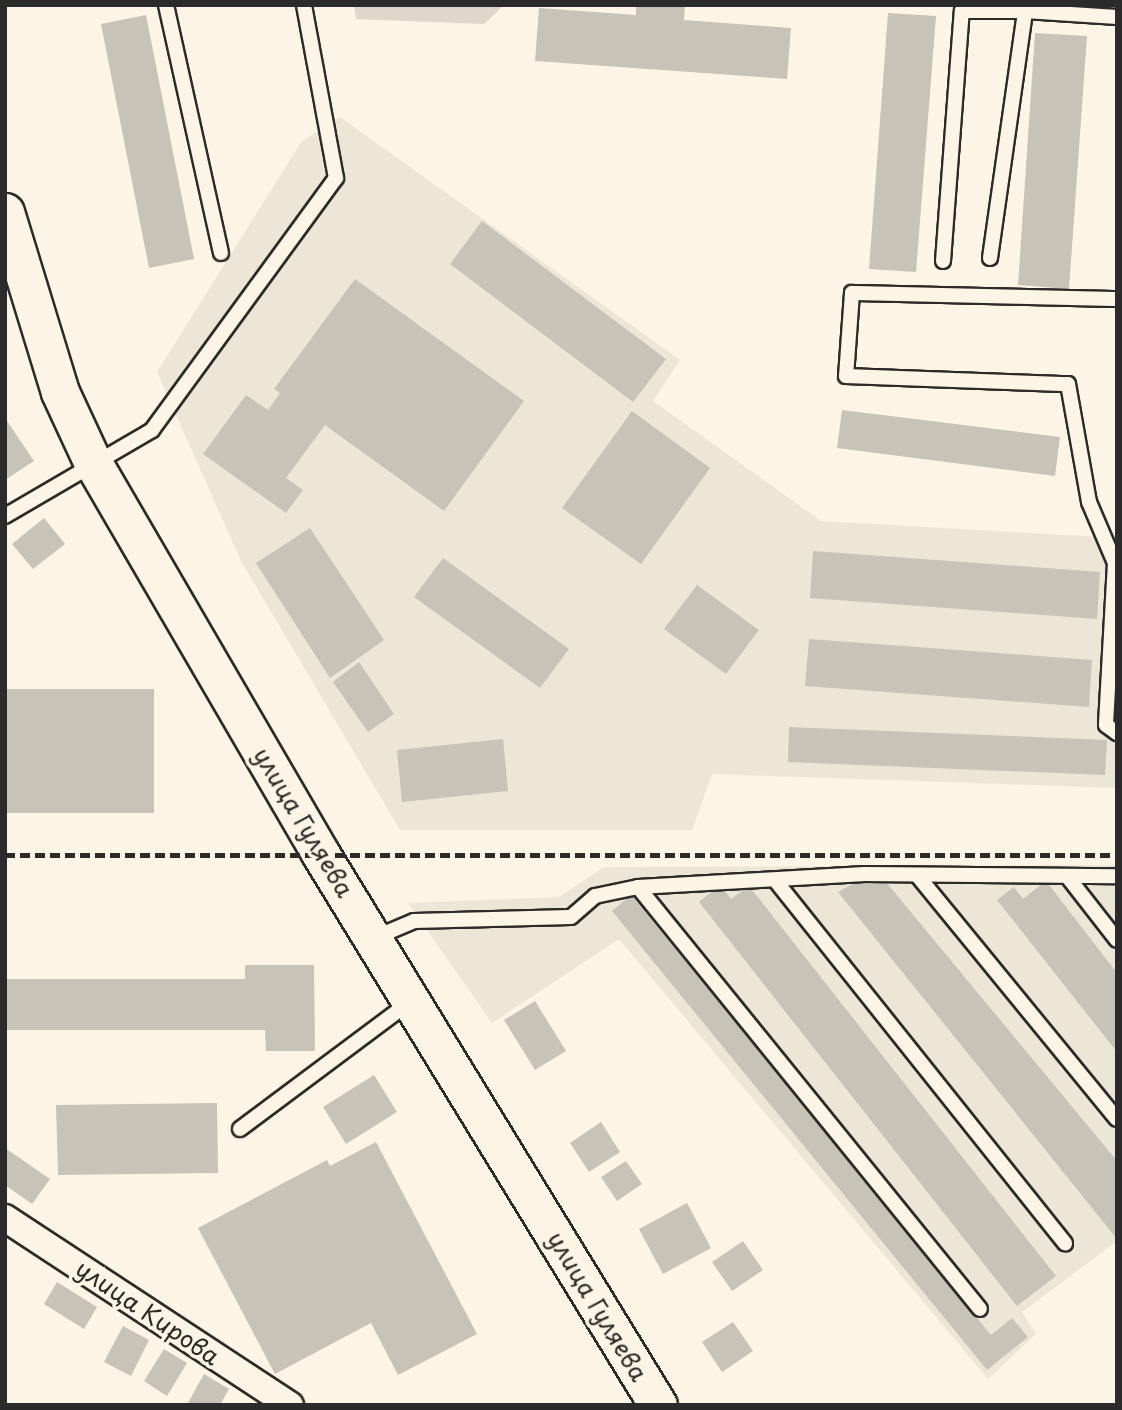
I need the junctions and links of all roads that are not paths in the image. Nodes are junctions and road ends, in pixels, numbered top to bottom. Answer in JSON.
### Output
{"nodes":[{"id":1,"x":166,"y":5,"type":"edge"},
{"id":2,"x":304,"y":5,"type":"edge"},
{"id":3,"x":992,"y":6,"type":"edge"},
{"id":4,"x":1025,"y":11,"type":"junction"},
{"id":5,"x":1117,"y":17,"type":"edge"},
{"id":6,"x":5,"y":212,"type":"edge"},
{"id":7,"x":221,"y":253,"type":"dead end"},
{"id":8,"x":990,"y":258,"type":"dead end"},
{"id":9,"x":943,"y":261,"type":"dead end"},
{"id":10,"x":1117,"y":299,"type":"edge"},
{"id":11,"x":92,"y":461,"type":"junction"},
{"id":12,"x":5,"y":516,"type":"edge"},
{"id":13,"x":1117,"y":733,"type":"edge"},
{"id":14,"x":917,"y":875,"type":"junction"},
{"id":15,"x":1067,"y":876,"type":"junction"},
{"id":16,"x":1117,"y":876,"type":"edge"},
{"id":17,"x":775,"y":880,"type":"junction"},
{"id":18,"x":638,"y":887,"type":"junction"},
{"id":19,"x":374,"y":937,"type":"junction"},
{"id":20,"x":1117,"y":940,"type":"edge"},
{"id":21,"x":413,"y":1001,"type":"junction"},
{"id":22,"x":1117,"y":1119,"type":"edge"},
{"id":23,"x":240,"y":1129,"type":"dead end"},
{"id":24,"x":5,"y":1218,"type":"edge"},
{"id":25,"x":1065,"y":1242,"type":"dead end"},
{"id":26,"x":980,"y":1309,"type":"dead end"},
{"id":27,"x":290,"y":1405,"type":"edge"},
{"id":28,"x":658,"y":1405,"type":"edge"}],
"edges":[{"from":1,"to":7,"type":"lane"},
{"from":2,"to":11,"type":"lane"},
{"from":3,"to":4,"type":"lane"},
{"from":3,"to":9,"type":"lane"},
{"from":4,"to":5,"type":"lane"},
{"from":4,"to":8,"type":"lane"},
{"from":6,"to":11,"type":"main road","name":"улица Гуляева"},
{"from":10,"to":13,"type":"lane"},
{"from":11,"to":12,"type":"lane"},
{"from":11,"to":19,"type":"main road","name":"улица Гуляева"},
{"from":14,"to":15,"type":"lane"},
{"from":14,"to":17,"type":"lane"},
{"from":14,"to":22,"type":"lane"},
{"from":15,"to":16,"type":"lane"},
{"from":15,"to":20,"type":"lane"},
{"from":17,"to":18,"type":"lane"},
{"from":17,"to":25,"type":"lane"},
{"from":18,"to":19,"type":"lane"},
{"from":18,"to":26,"type":"lane"},
{"from":19,"to":21,"type":"main road","name":"улица Гуляева"},
{"from":21,"to":23,"type":"lane"},
{"from":21,"to":28,"type":"main road","name":"улица Гуляева"},
{"from":24,"to":27,"type":"street","name":"улица Кирова"}]}
